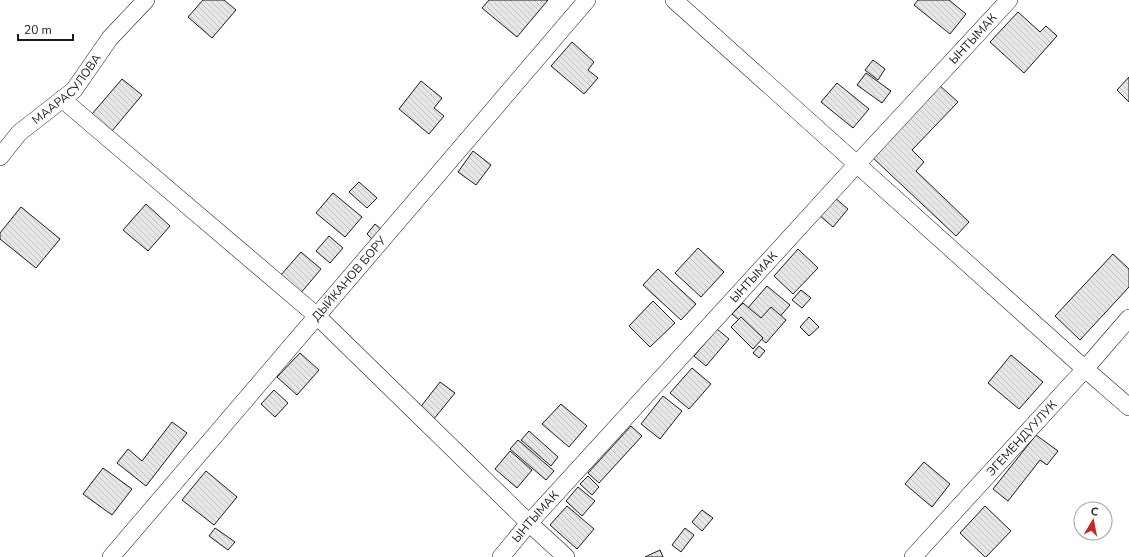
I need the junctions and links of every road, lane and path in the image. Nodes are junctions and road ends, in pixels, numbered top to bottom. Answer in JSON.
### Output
{"nodes":[{"id":1,"x":146,"y":0,"type":"edge"},
{"id":2,"x":587,"y":0,"type":"edge"},
{"id":3,"x":674,"y":0,"type":"edge"},
{"id":4,"x":1009,"y":0,"type":"edge"},
{"id":5,"x":62,"y":99,"type":"junction"},
{"id":6,"x":0,"y":157,"type":"edge"},
{"id":7,"x":857,"y":164,"type":"junction"},
{"id":8,"x":317,"y":316,"type":"junction"},
{"id":9,"x":1129,"y":318,"type":"edge"},
{"id":10,"x":1085,"y":369,"type":"junction"},
{"id":11,"x":1129,"y":407,"type":"edge"},
{"id":12,"x":529,"y":523,"type":"junction"},
{"id":13,"x":110,"y":557,"type":"edge"},
{"id":14,"x":501,"y":557,"type":"edge"},
{"id":15,"x":566,"y":557,"type":"edge"},
{"id":16,"x":913,"y":557,"type":"edge"}],
"edges":[{"from":1,"to":5,"type":"street","name":"МААРАСУЛОВА"},
{"from":2,"to":8,"type":"street","name":"ДЫЙКАНОВ БОРУ"},
{"from":3,"to":7,"type":"street"},
{"from":4,"to":7,"type":"street","name":"ЫНТЫМАК"},
{"from":5,"to":6,"type":"street","name":"МААРАСУЛОВА"},
{"from":5,"to":8,"type":"street"},
{"from":7,"to":10,"type":"street"},
{"from":7,"to":12,"type":"street","name":"ЫНТЫМАК"},
{"from":8,"to":12,"type":"street"},
{"from":8,"to":13,"type":"street","name":"ДЫЙКАНОВ БОРУ"},
{"from":9,"to":10,"type":"street","name":"ЭГЕМЕНДУУЛУК"},
{"from":10,"to":11,"type":"street"},
{"from":10,"to":16,"type":"street","name":"ЭГЕМЕНДУУЛУК"},
{"from":12,"to":14,"type":"street","name":"ЫНТЫМАК"},
{"from":12,"to":15,"type":"street"}]}
